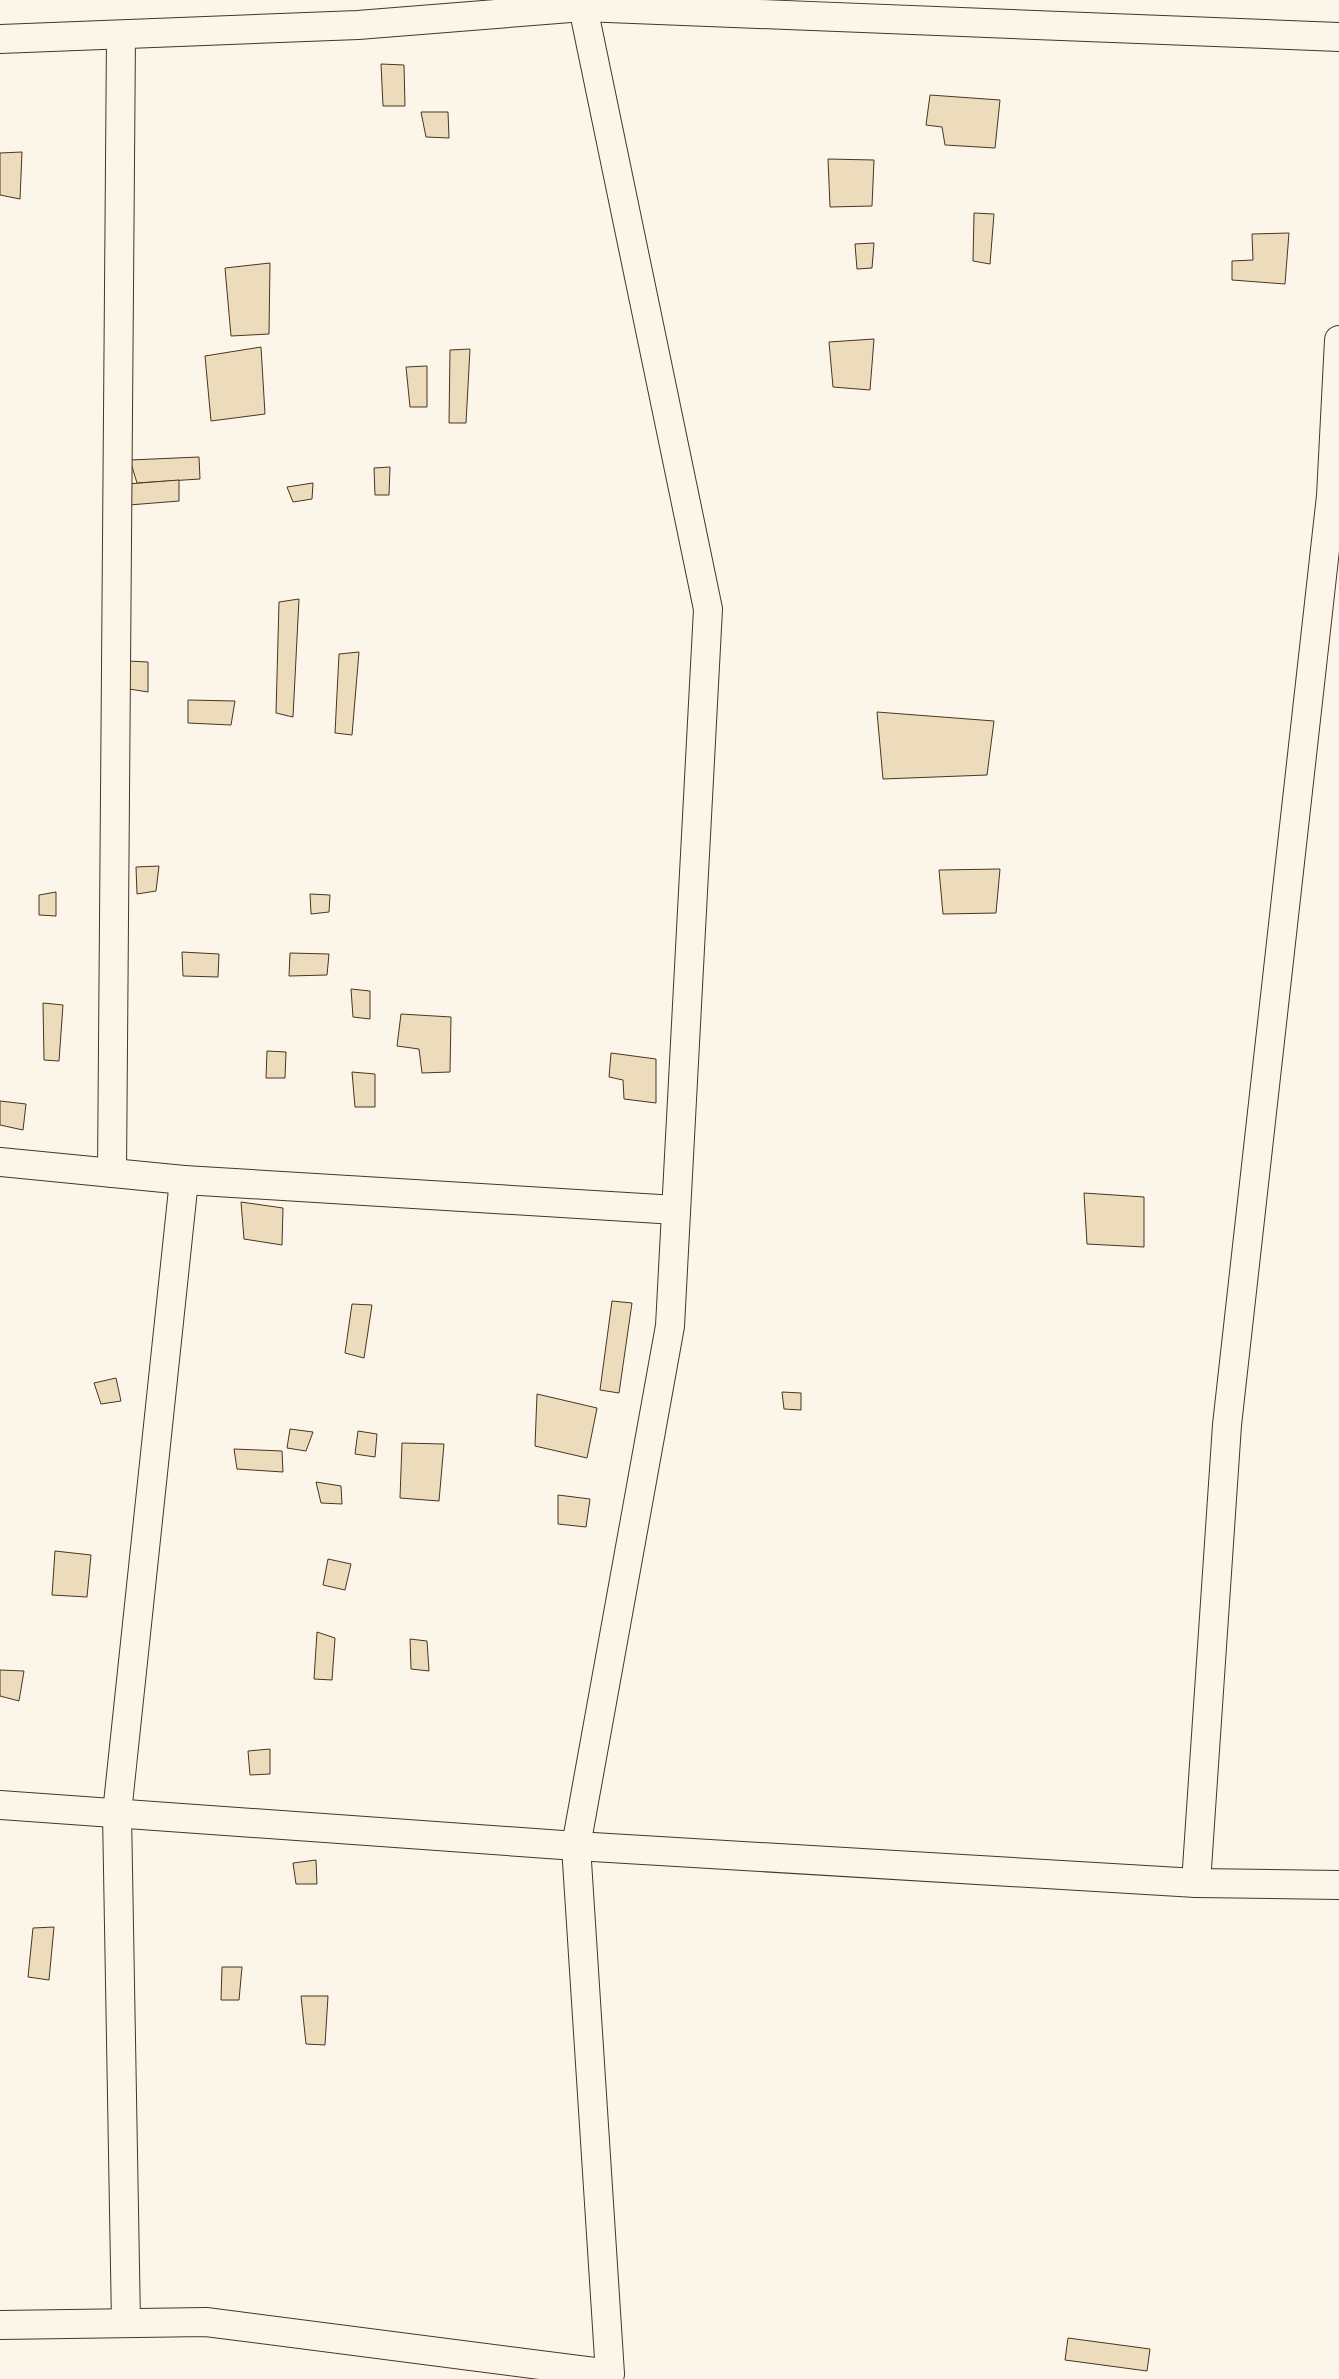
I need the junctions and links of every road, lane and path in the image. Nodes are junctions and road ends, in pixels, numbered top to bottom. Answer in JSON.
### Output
{"nodes":[{"id":1,"x":579,"y":3,"type":"edge"},
{"id":2,"x":121,"y":34,"type":"junction"},
{"id":3,"x":1339,"y":36,"type":"edge"},
{"id":4,"x":0,"y":39,"type":"edge"},
{"id":5,"x":1339,"y":340,"type":"edge"},
{"id":6,"x":0,"y":1162,"type":"edge"},
{"id":7,"x":112,"y":1173,"type":"junction"},
{"id":8,"x":184,"y":1180,"type":"junction"},
{"id":9,"x":676,"y":1210,"type":"junction"},
{"id":10,"x":0,"y":1805,"type":"edge"},
{"id":11,"x":117,"y":1813,"type":"junction"},
{"id":12,"x":576,"y":1846,"type":"junction"},
{"id":13,"x":1196,"y":1883,"type":"junction"},
{"id":14,"x":1339,"y":1885,"type":"edge"},
{"id":15,"x":126,"y":2323,"type":"junction"},
{"id":16,"x":0,"y":2325,"type":"edge"}],
"edges":[{"from":1,"to":2,"type":"street"},
{"from":1,"to":3,"type":"street"},
{"from":1,"to":9,"type":"street"},
{"from":2,"to":4,"type":"street"},
{"from":2,"to":7,"type":"street"},
{"from":5,"to":13,"type":"street"},
{"from":6,"to":7,"type":"street"},
{"from":7,"to":8,"type":"street"},
{"from":8,"to":9,"type":"street"},
{"from":8,"to":11,"type":"street"},
{"from":9,"to":12,"type":"street"},
{"from":10,"to":11,"type":"street"},
{"from":11,"to":12,"type":"street"},
{"from":11,"to":15,"type":"street"},
{"from":12,"to":13,"type":"street"},
{"from":12,"to":15,"type":"street"},
{"from":13,"to":14,"type":"street"},
{"from":15,"to":16,"type":"street"}]}
